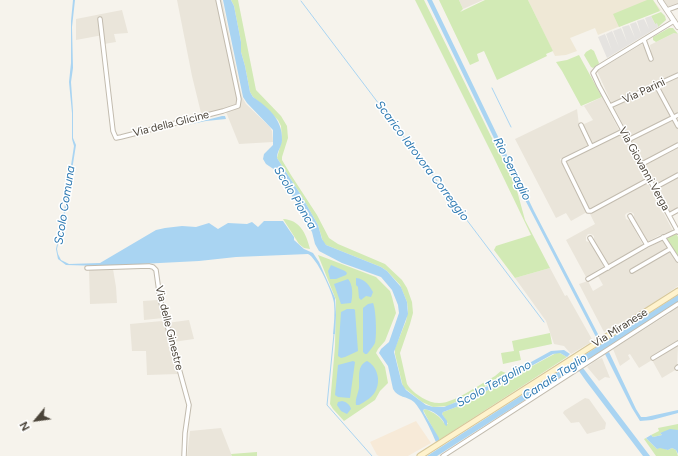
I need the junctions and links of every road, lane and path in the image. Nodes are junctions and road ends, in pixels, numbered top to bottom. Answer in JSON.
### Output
{"nodes":[{"id":1,"x":218,"y":0,"type":"edge"},
{"id":2,"x":660,"y":0,"type":"edge"},
{"id":3,"x":678,"y":6,"type":"edge"},
{"id":4,"x":667,"y":10,"type":"junction"},
{"id":5,"x":100,"y":19,"type":"dead end"},
{"id":6,"x":674,"y":21,"type":"junction"},
{"id":7,"x":678,"y":27,"type":"edge"},
{"id":8,"x":644,"y":40,"type":"junction"},
{"id":9,"x":651,"y":58,"type":"dead end"},
{"id":10,"x":678,"y":75,"type":"edge"},
{"id":11,"x":656,"y":85,"type":"junction"},
{"id":12,"x":610,"y":106,"type":"junction"},
{"id":13,"x":678,"y":115,"type":"edge"},
{"id":14,"x":673,"y":117,"type":"junction"},
{"id":15,"x":581,"y":125,"type":"dead end"},
{"id":16,"x":678,"y":126,"type":"edge"},
{"id":17,"x":623,"y":130,"type":"junction"},
{"id":18,"x":628,"y":140,"type":"junction"},
{"id":19,"x":678,"y":145,"type":"edge"},
{"id":20,"x":591,"y":146,"type":"junction"},
{"id":21,"x":642,"y":164,"type":"junction"},
{"id":22,"x":678,"y":175,"type":"edge"},
{"id":23,"x":650,"y":179,"type":"junction"},
{"id":24,"x":654,"y":188,"type":"junction"},
{"id":25,"x":678,"y":210,"type":"edge"},
{"id":26,"x":669,"y":215,"type":"junction"},
{"id":27,"x":630,"y":216,"type":"dead end"},
{"id":28,"x":678,"y":231,"type":"edge"},
{"id":29,"x":663,"y":237,"type":"junction"},
{"id":30,"x":590,"y":238,"type":"dead end"},
{"id":31,"x":648,"y":245,"type":"junction"},
{"id":32,"x":670,"y":249,"type":"junction"},
{"id":33,"x":678,"y":260,"type":"edge"},
{"id":34,"x":87,"y":268,"type":"dead end"},
{"id":35,"x":608,"y":268,"type":"junction"},
{"id":36,"x":632,"y":272,"type":"dead end"},
{"id":37,"x":588,"y":279,"type":"dead end"},
{"id":38,"x":678,"y":291,"type":"edge"},
{"id":39,"x":678,"y":304,"type":"edge"},
{"id":40,"x":678,"y":343,"type":"edge"},
{"id":41,"x":653,"y":358,"type":"dead end"},
{"id":42,"x":448,"y":454,"type":"edge"},
{"id":43,"x":184,"y":456,"type":"edge"},
{"id":44,"x":420,"y":456,"type":"edge"},
{"id":45,"x":443,"y":456,"type":"edge"}],
"edges":[{"from":1,"to":5,"type":"street","name":"Via della Glicine"},
{"from":2,"to":4,"type":"street"},
{"from":3,"to":4,"type":"street"},
{"from":4,"to":6,"type":"street"},
{"from":6,"to":7,"type":"street"},
{"from":6,"to":8,"type":"street"},
{"from":8,"to":9,"type":"street"},
{"from":8,"to":12,"type":"street","name":"Via Giovanni Verga"},
{"from":10,"to":11,"type":"street","name":"Via Parini"},
{"from":11,"to":12,"type":"street","name":"Via Parini"},
{"from":11,"to":14,"type":"street"},
{"from":12,"to":17,"type":"street","name":"Via Giovanni Verga"},
{"from":13,"to":14,"type":"street"},
{"from":14,"to":16,"type":"street"},
{"from":14,"to":18,"type":"street"},
{"from":15,"to":20,"type":"street"},
{"from":17,"to":18,"type":"street","name":"Via Giovanni Verga"},
{"from":17,"to":20,"type":"street"},
{"from":18,"to":21,"type":"street","name":"Via Giovanni Verga"},
{"from":19,"to":21,"type":"street"},
{"from":20,"to":23,"type":"street"},
{"from":21,"to":23,"type":"street","name":"Via Giovanni Verga"},
{"from":22,"to":24,"type":"street"},
{"from":23,"to":24,"type":"street","name":"Via Giovanni Verga"},
{"from":24,"to":26,"type":"street","name":"Via Giovanni Verga"},
{"from":25,"to":26,"type":"street"},
{"from":26,"to":28,"type":"street","name":"Via Giovanni Verga"},
{"from":27,"to":31,"type":"street"},
{"from":28,"to":29,"type":"street"},
{"from":29,"to":31,"type":"street"},
{"from":29,"to":32,"type":"street"},
{"from":30,"to":35,"type":"street"},
{"from":31,"to":35,"type":"street"},
{"from":32,"to":33,"type":"street"},
{"from":32,"to":36,"type":"street"},
{"from":34,"to":43,"type":"street","name":"Via delle Ginestre"},
{"from":35,"to":37,"type":"street"},
{"from":38,"to":44,"type":"main road","name":"Via Miranese"},
{"from":39,"to":42,"type":"street"},
{"from":40,"to":41,"type":"street"},
{"from":42,"to":45,"type":"street"}]}
